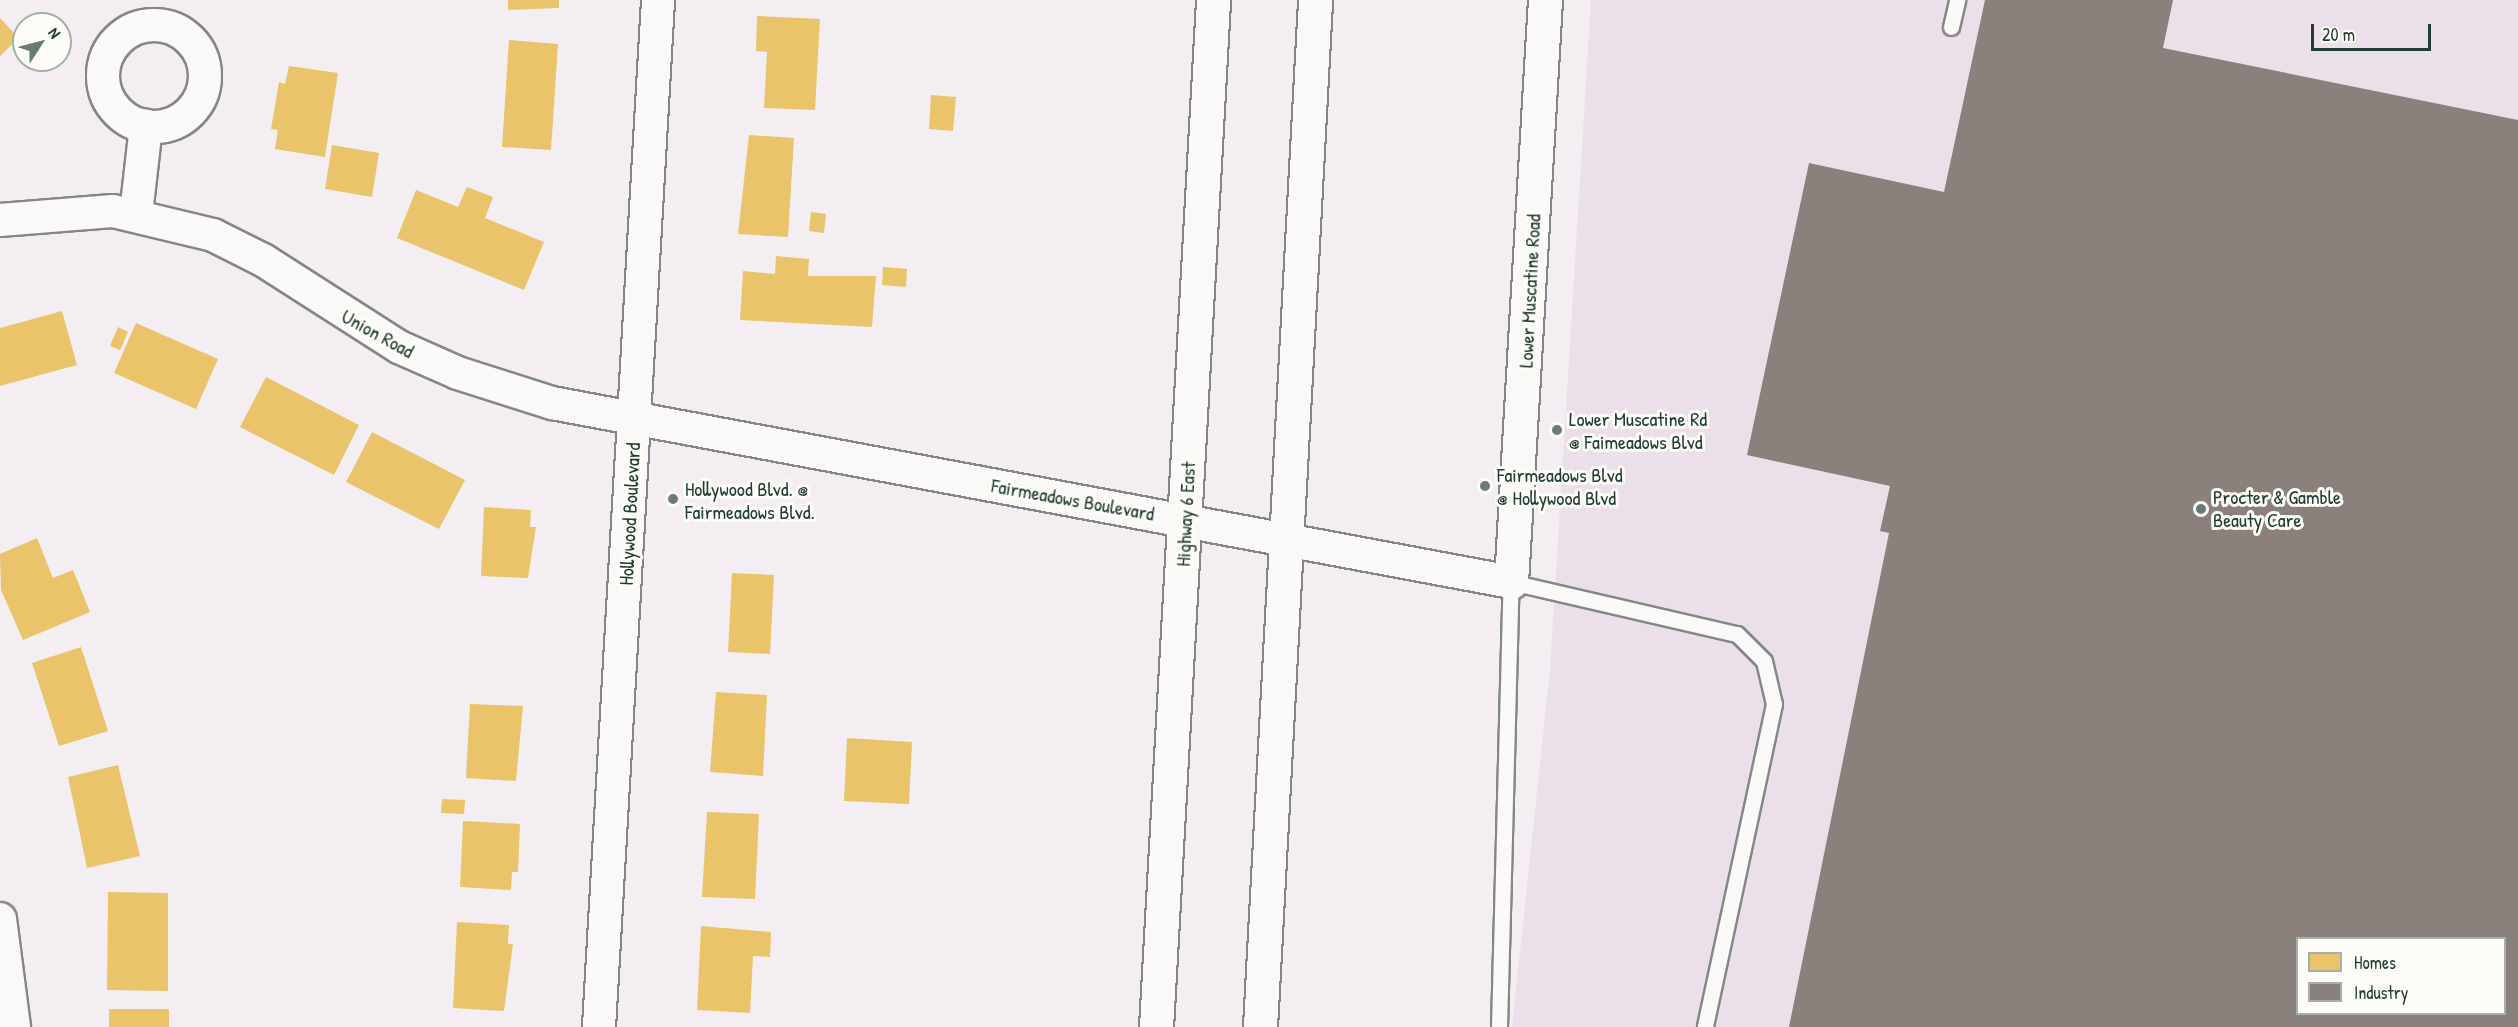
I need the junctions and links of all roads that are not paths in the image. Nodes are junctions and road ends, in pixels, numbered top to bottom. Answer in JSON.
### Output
{"nodes":[{"id":1,"x":658,"y":0,"type":"edge"},
{"id":2,"x":1213,"y":0,"type":"edge"},
{"id":3,"x":1315,"y":0,"type":"edge"},
{"id":4,"x":1545,"y":0,"type":"edge"},
{"id":5,"x":1957,"y":0,"type":"edge"},
{"id":6,"x":1951,"y":27,"type":"dead end"},
{"id":7,"x":146,"y":126,"type":"dead end"},
{"id":8,"x":136,"y":214,"type":"junction"},
{"id":9,"x":0,"y":220,"type":"edge"},
{"id":10,"x":634,"y":421,"type":"junction"},
{"id":11,"x":1185,"y":519,"type":"junction"},
{"id":12,"x":1288,"y":537,"type":"junction"},
{"id":13,"x":1511,"y":582,"type":"junction"},
{"id":14,"x":0,"y":919,"type":"edge"},
{"id":15,"x":14,"y":1027,"type":"edge"},
{"id":16,"x":598,"y":1027,"type":"edge"},
{"id":17,"x":1156,"y":1027,"type":"edge"},
{"id":18,"x":1260,"y":1027,"type":"edge"},
{"id":19,"x":1499,"y":1027,"type":"edge"},
{"id":20,"x":1704,"y":1027,"type":"edge"}],
"edges":[{"from":1,"to":10,"type":"street","name":"Hollywood Boulevard"},
{"from":2,"to":11,"type":"main road","name":"Highway 6 East"},
{"from":3,"to":12,"type":"main road"},
{"from":4,"to":13,"type":"main road","name":"Lower Muscatine Road"},
{"from":5,"to":6,"type":"lane"},
{"from":7,"to":8,"type":"street"},
{"from":8,"to":9,"type":"street","name":"Union Road"},
{"from":8,"to":10,"type":"street","name":"Union Road"},
{"from":10,"to":11,"type":"street","name":"Fairmeadows Boulevard"},
{"from":10,"to":16,"type":"street","name":"Hollywood Boulevard"},
{"from":11,"to":12,"type":"street","name":"Fairmeadows Boulevard"},
{"from":11,"to":17,"type":"main road","name":"Highway 6 East"},
{"from":12,"to":13,"type":"street","name":"Fairmeadows Boulevard"},
{"from":12,"to":18,"type":"main road"},
{"from":13,"to":19,"type":"lane"},
{"from":13,"to":20,"type":"lane"},
{"from":14,"to":15,"type":"street"}]}
